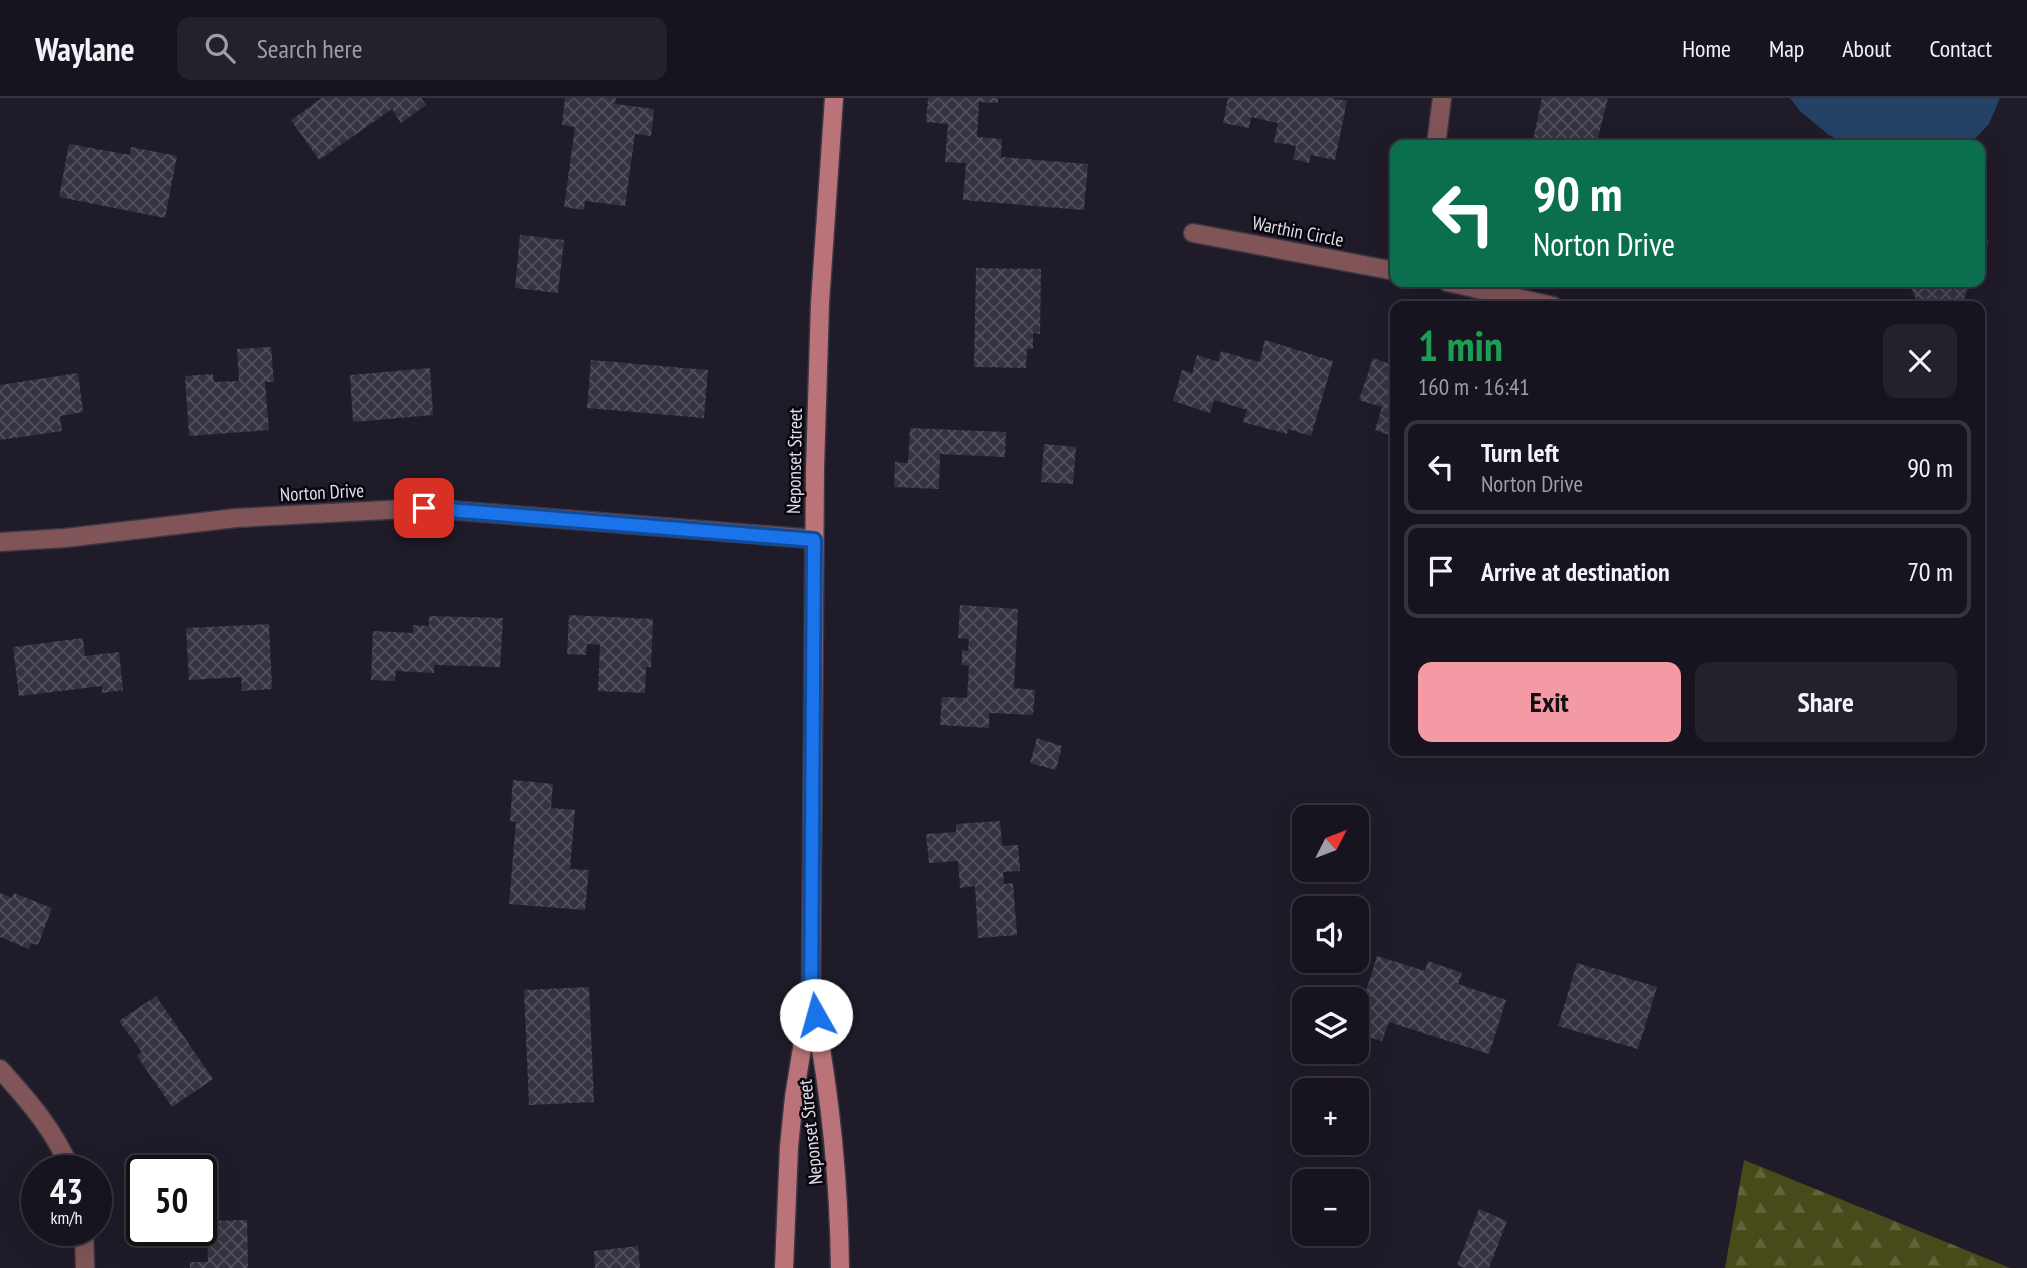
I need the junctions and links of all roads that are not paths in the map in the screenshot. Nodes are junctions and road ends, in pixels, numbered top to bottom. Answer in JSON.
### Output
{"nodes":[{"id":1,"x":834,"y":98,"type":"edge"},
{"id":2,"x":1442,"y":98,"type":"edge"},
{"id":3,"x":1437,"y":140,"type":"edge"},
{"id":4,"x":1193,"y":233,"type":"dead end"},
{"id":5,"x":1390,"y":270,"type":"edge"},
{"id":6,"x":1469,"y":287,"type":"edge"},
{"id":7,"x":1531,"y":301,"type":"edge"},
{"id":8,"x":814,"y":540,"type":"junction"},
{"id":9,"x":0,"y":542,"type":"edge"},
{"id":10,"x":811,"y":993,"type":"junction"},
{"id":11,"x":0,"y":1069,"type":"edge"},
{"id":12,"x":66,"y":1155,"type":"edge"},
{"id":13,"x":84,"y":1246,"type":"edge"},
{"id":14,"x":85,"y":1268,"type":"edge"},
{"id":15,"x":784,"y":1268,"type":"edge"},
{"id":16,"x":839,"y":1268,"type":"edge"}],
"edges":[{"from":1,"to":8,"type":"main road","name":"Neponset Street"},
{"from":2,"to":3,"type":"street"},
{"from":4,"to":5,"type":"street","name":"Warthin Circle"},
{"from":6,"to":7,"type":"street"},
{"from":8,"to":9,"type":"street","name":"Norton Drive"},
{"from":8,"to":10,"type":"main road","name":"Neponset Street"},
{"from":10,"to":15,"type":"main road","name":"Neponset Street"},
{"from":10,"to":16,"type":"main road","name":"Neponset Street"},
{"from":11,"to":12,"type":"street"},
{"from":13,"to":14,"type":"street"}]}
